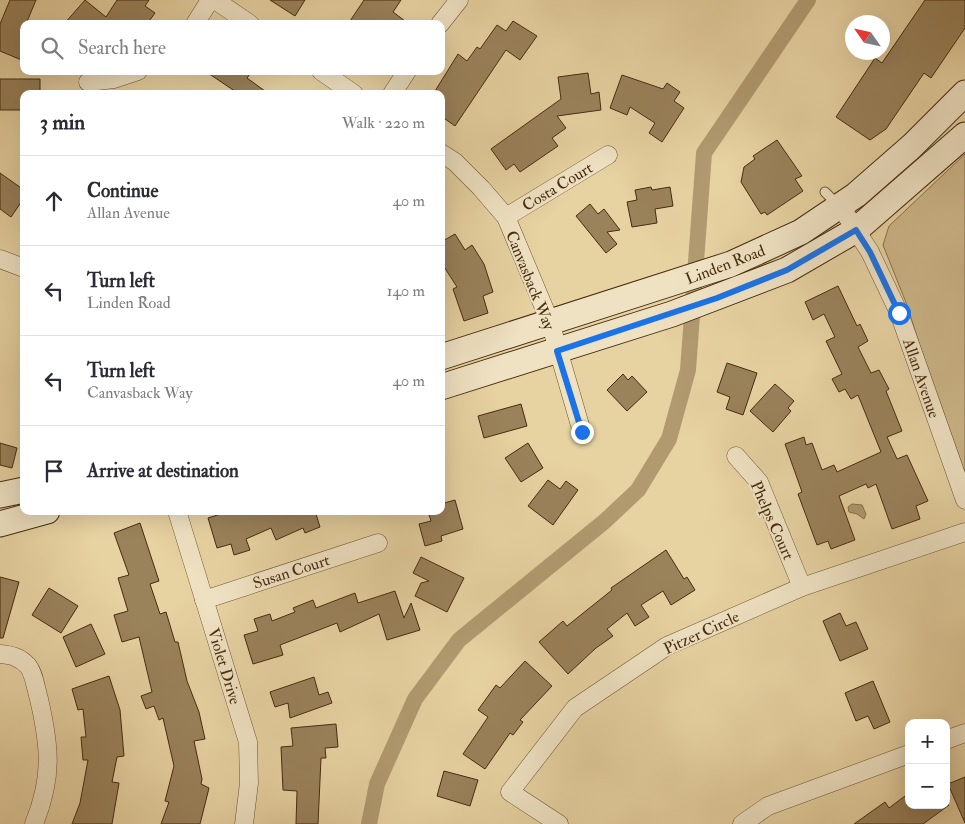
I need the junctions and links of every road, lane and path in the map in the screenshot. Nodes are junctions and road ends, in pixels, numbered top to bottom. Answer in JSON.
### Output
{"nodes":[{"id":1,"x":210,"y":0,"type":"edge"},
{"id":2,"x":215,"y":0,"type":"edge"},
{"id":3,"x":459,"y":0,"type":"edge"},
{"id":4,"x":198,"y":20,"type":"edge"},
{"id":5,"x":244,"y":20,"type":"edge"},
{"id":6,"x":443,"y":20,"type":"edge"},
{"id":7,"x":126,"y":75,"type":"edge"},
{"id":8,"x":327,"y":75,"type":"edge"},
{"id":9,"x":404,"y":75,"type":"edge"},
{"id":10,"x":88,"y":82,"type":"dead end"},
{"id":11,"x":348,"y":90,"type":"edge"},
{"id":12,"x":395,"y":90,"type":"edge"},
{"id":13,"x":965,"y":93,"type":"edge"},
{"id":14,"x":965,"y":135,"type":"edge"},
{"id":15,"x":608,"y":155,"type":"dead end"},
{"id":16,"x":445,"y":156,"type":"edge"},
{"id":17,"x":833,"y":200,"type":"junction"},
{"id":18,"x":506,"y":217,"type":"junction"},
{"id":19,"x":856,"y":230,"type":"junction"},
{"id":20,"x":0,"y":258,"type":"edge"},
{"id":21,"x":20,"y":266,"type":"edge"},
{"id":22,"x":550,"y":322,"type":"junction"},
{"id":23,"x":557,"y":351,"type":"junction"},
{"id":24,"x":445,"y":356,"type":"edge"},
{"id":25,"x":445,"y":386,"type":"edge"},
{"id":26,"x":582,"y":432,"type":"dead end"},
{"id":27,"x":736,"y":456,"type":"dead end"},
{"id":28,"x":20,"y":491,"type":"edge"},
{"id":29,"x":0,"y":495,"type":"edge"},
{"id":30,"x":965,"y":500,"type":"edge"},
{"id":31,"x":33,"y":515,"type":"edge"},
{"id":32,"x":178,"y":515,"type":"edge"},
{"id":33,"x":0,"y":524,"type":"edge"},
{"id":34,"x":965,"y":532,"type":"edge"},
{"id":35,"x":378,"y":543,"type":"dead end"},
{"id":36,"x":802,"y":587,"type":"junction"},
{"id":37,"x":204,"y":600,"type":"junction"},
{"id":38,"x":0,"y":654,"type":"edge"},
{"id":39,"x":965,"y":733,"type":"edge"},
{"id":40,"x":950,"y":739,"type":"edge"},
{"id":41,"x":905,"y":755,"type":"edge"},
{"id":42,"x":34,"y":824,"type":"edge"},
{"id":43,"x":244,"y":824,"type":"edge"},
{"id":44,"x":559,"y":824,"type":"edge"},
{"id":45,"x":742,"y":824,"type":"edge"}],
"edges":[{"from":1,"to":4,"type":"street"},
{"from":2,"to":5,"type":"street"},
{"from":3,"to":6,"type":"street"},
{"from":7,"to":10,"type":"street"},
{"from":8,"to":11,"type":"street"},
{"from":9,"to":12,"type":"street"},
{"from":13,"to":17,"type":"street","name":"Linden Road"},
{"from":14,"to":19,"type":"street","name":"Linden Road"},
{"from":15,"to":18,"type":"street","name":"Costa Court"},
{"from":16,"to":18,"type":"street","name":"Canvasback Way"},
{"from":17,"to":19,"type":"street","name":"Allan Avenue"},
{"from":17,"to":22,"type":"street","name":"Linden Road"},
{"from":18,"to":22,"type":"street","name":"Canvasback Way"},
{"from":19,"to":23,"type":"street","name":"Linden Road"},
{"from":19,"to":30,"type":"street","name":"Allan Avenue"},
{"from":20,"to":21,"type":"street"},
{"from":22,"to":23,"type":"street","name":"Canvasback Way"},
{"from":22,"to":24,"type":"street","name":"Linden Road"},
{"from":23,"to":25,"type":"street","name":"Linden Road"},
{"from":23,"to":26,"type":"street","name":"Canvasback Way"},
{"from":27,"to":36,"type":"street","name":"Phelps Court"},
{"from":28,"to":29,"type":"street"},
{"from":31,"to":33,"type":"street"},
{"from":32,"to":37,"type":"street","name":"Violet Drive"},
{"from":34,"to":36,"type":"street","name":"Pitzer Circle"},
{"from":35,"to":37,"type":"street","name":"Susan Court"},
{"from":36,"to":44,"type":"street","name":"Pitzer Circle"},
{"from":37,"to":43,"type":"street","name":"Violet Drive"},
{"from":38,"to":42,"type":"street"},
{"from":39,"to":40,"type":"street"},
{"from":41,"to":45,"type":"street"}]}
